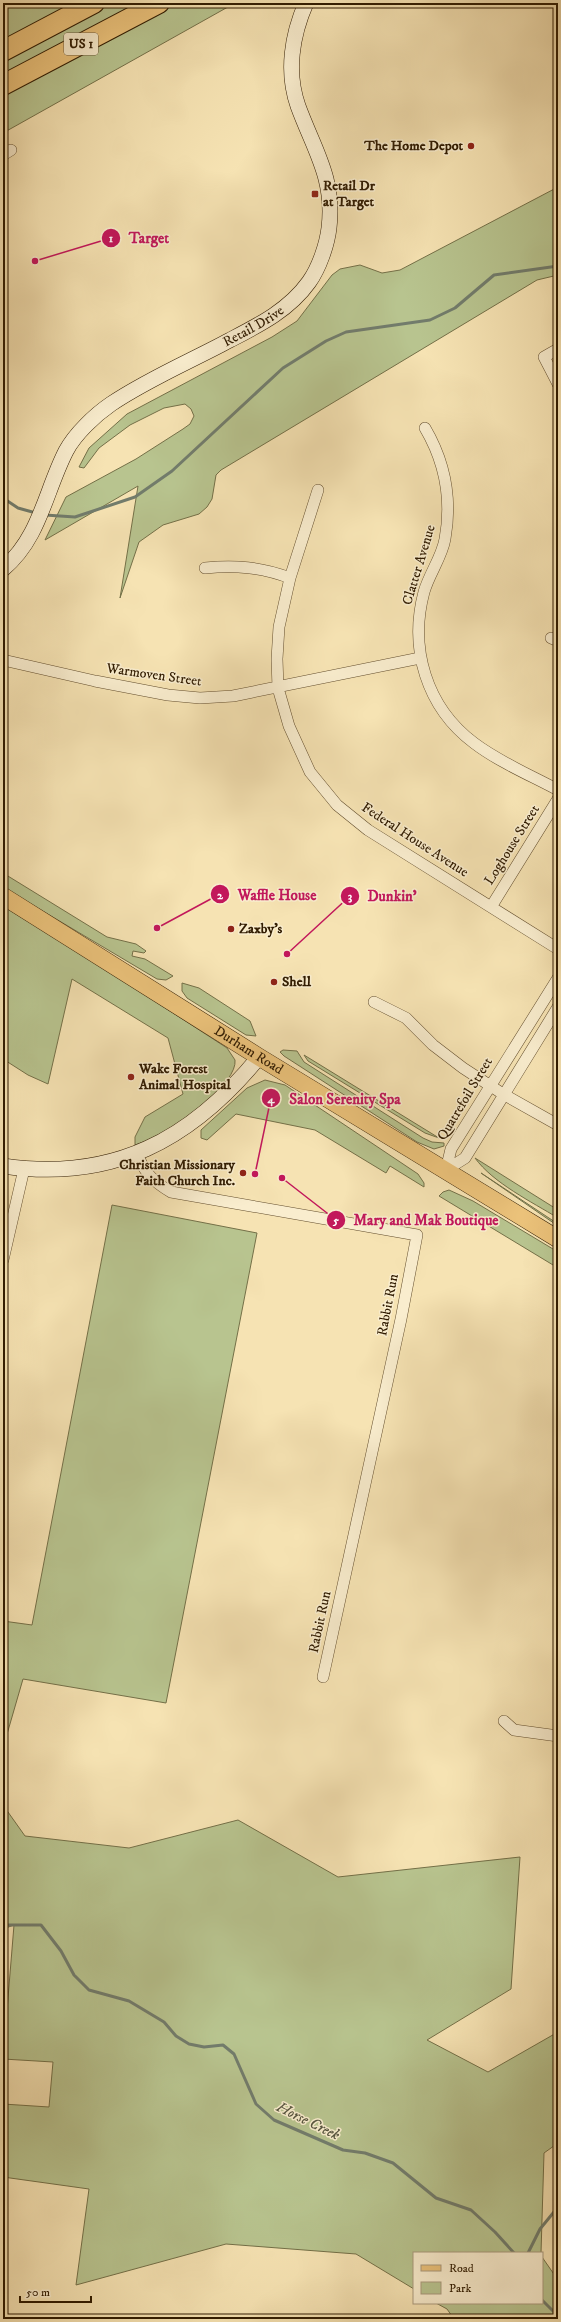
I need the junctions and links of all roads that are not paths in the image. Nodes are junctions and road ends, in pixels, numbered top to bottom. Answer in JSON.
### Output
{"nodes":[{"id":1,"x":94,"y":3,"type":"edge"},
{"id":2,"x":159,"y":3,"type":"edge"},
{"id":3,"x":306,"y":3,"type":"edge"},
{"id":4,"x":3,"y":51,"type":"edge"},
{"id":5,"x":3,"y":85,"type":"edge"},
{"id":6,"x":558,"y":349,"type":"edge"},
{"id":7,"x":558,"y":384,"type":"edge"},
{"id":8,"x":426,"y":428,"type":"dead end"},
{"id":9,"x":318,"y":490,"type":"dead end"},
{"id":10,"x":205,"y":568,"type":"dead end"},
{"id":11,"x":3,"y":569,"type":"edge"},
{"id":12,"x":290,"y":578,"type":"junction"},
{"id":13,"x":420,"y":658,"type":"junction"},
{"id":14,"x":3,"y":660,"type":"edge"},
{"id":15,"x":278,"y":688,"type":"junction"},
{"id":16,"x":558,"y":790,"type":"edge"},
{"id":17,"x":558,"y":799,"type":"edge"},
{"id":18,"x":3,"y":896,"type":"edge"},
{"id":19,"x":491,"y":907,"type":"junction"},
{"id":20,"x":558,"y":949,"type":"edge"},
{"id":21,"x":558,"y":978,"type":"edge"},
{"id":22,"x":374,"y":1002,"type":"dead end"},
{"id":23,"x":558,"y":1007,"type":"edge"},
{"id":24,"x":259,"y":1057,"type":"junction"},
{"id":25,"x":490,"y":1085,"type":"junction"},
{"id":26,"x":503,"y":1094,"type":"junction"},
{"id":27,"x":558,"y":1125,"type":"edge"},
{"id":28,"x":137,"y":1153,"type":"junction"},
{"id":29,"x":3,"y":1166,"type":"edge"},
{"id":30,"x":24,"y":1169,"type":"junction"},
{"id":31,"x":446,"y":1170,"type":"junction"},
{"id":32,"x":558,"y":1239,"type":"edge"},
{"id":33,"x":3,"y":1260,"type":"edge"},
{"id":34,"x":323,"y":1677,"type":"dead end"},
{"id":35,"x":504,"y":1721,"type":"dead end"},
{"id":36,"x":558,"y":1736,"type":"edge"}],
"edges":[{"from":1,"to":4,"type":"highway","number":"US 1"},
{"from":2,"to":5,"type":"highway","number":"US 1"},
{"from":3,"to":11,"type":"street","name":"Retail Drive"},
{"from":6,"to":7,"type":"street"},
{"from":8,"to":13,"type":"street","name":"Clatter Avenue"},
{"from":9,"to":12,"type":"street","name":"Federal House Avenue"},
{"from":10,"to":12,"type":"street"},
{"from":12,"to":15,"type":"street","name":"Federal House Avenue"},
{"from":13,"to":15,"type":"street","name":"Warmoven Street"},
{"from":13,"to":16,"type":"street","name":"Clatter Avenue"},
{"from":14,"to":15,"type":"street","name":"Warmoven Street"},
{"from":15,"to":19,"type":"street","name":"Federal House Avenue"},
{"from":17,"to":19,"type":"street","name":"Loghouse Street"},
{"from":18,"to":24,"type":"main road","name":"Durham Road"},
{"from":19,"to":20,"type":"street","name":"Federal House Avenue"},
{"from":21,"to":25,"type":"street","name":"Quatrefoil Street"},
{"from":22,"to":25,"type":"street"},
{"from":23,"to":26,"type":"street"},
{"from":24,"to":28,"type":"street"},
{"from":24,"to":31,"type":"main road","name":"Durham Road"},
{"from":25,"to":26,"type":"street"},
{"from":25,"to":31,"type":"street","name":"Quatrefoil Street"},
{"from":26,"to":27,"type":"street"},
{"from":26,"to":31,"type":"street"},
{"from":28,"to":30,"type":"street"},
{"from":28,"to":34,"type":"street","name":"Rabbit Run"},
{"from":29,"to":30,"type":"street"},
{"from":30,"to":33,"type":"street"},
{"from":31,"to":32,"type":"main road","name":"Durham Road"},
{"from":35,"to":36,"type":"street"}]}
